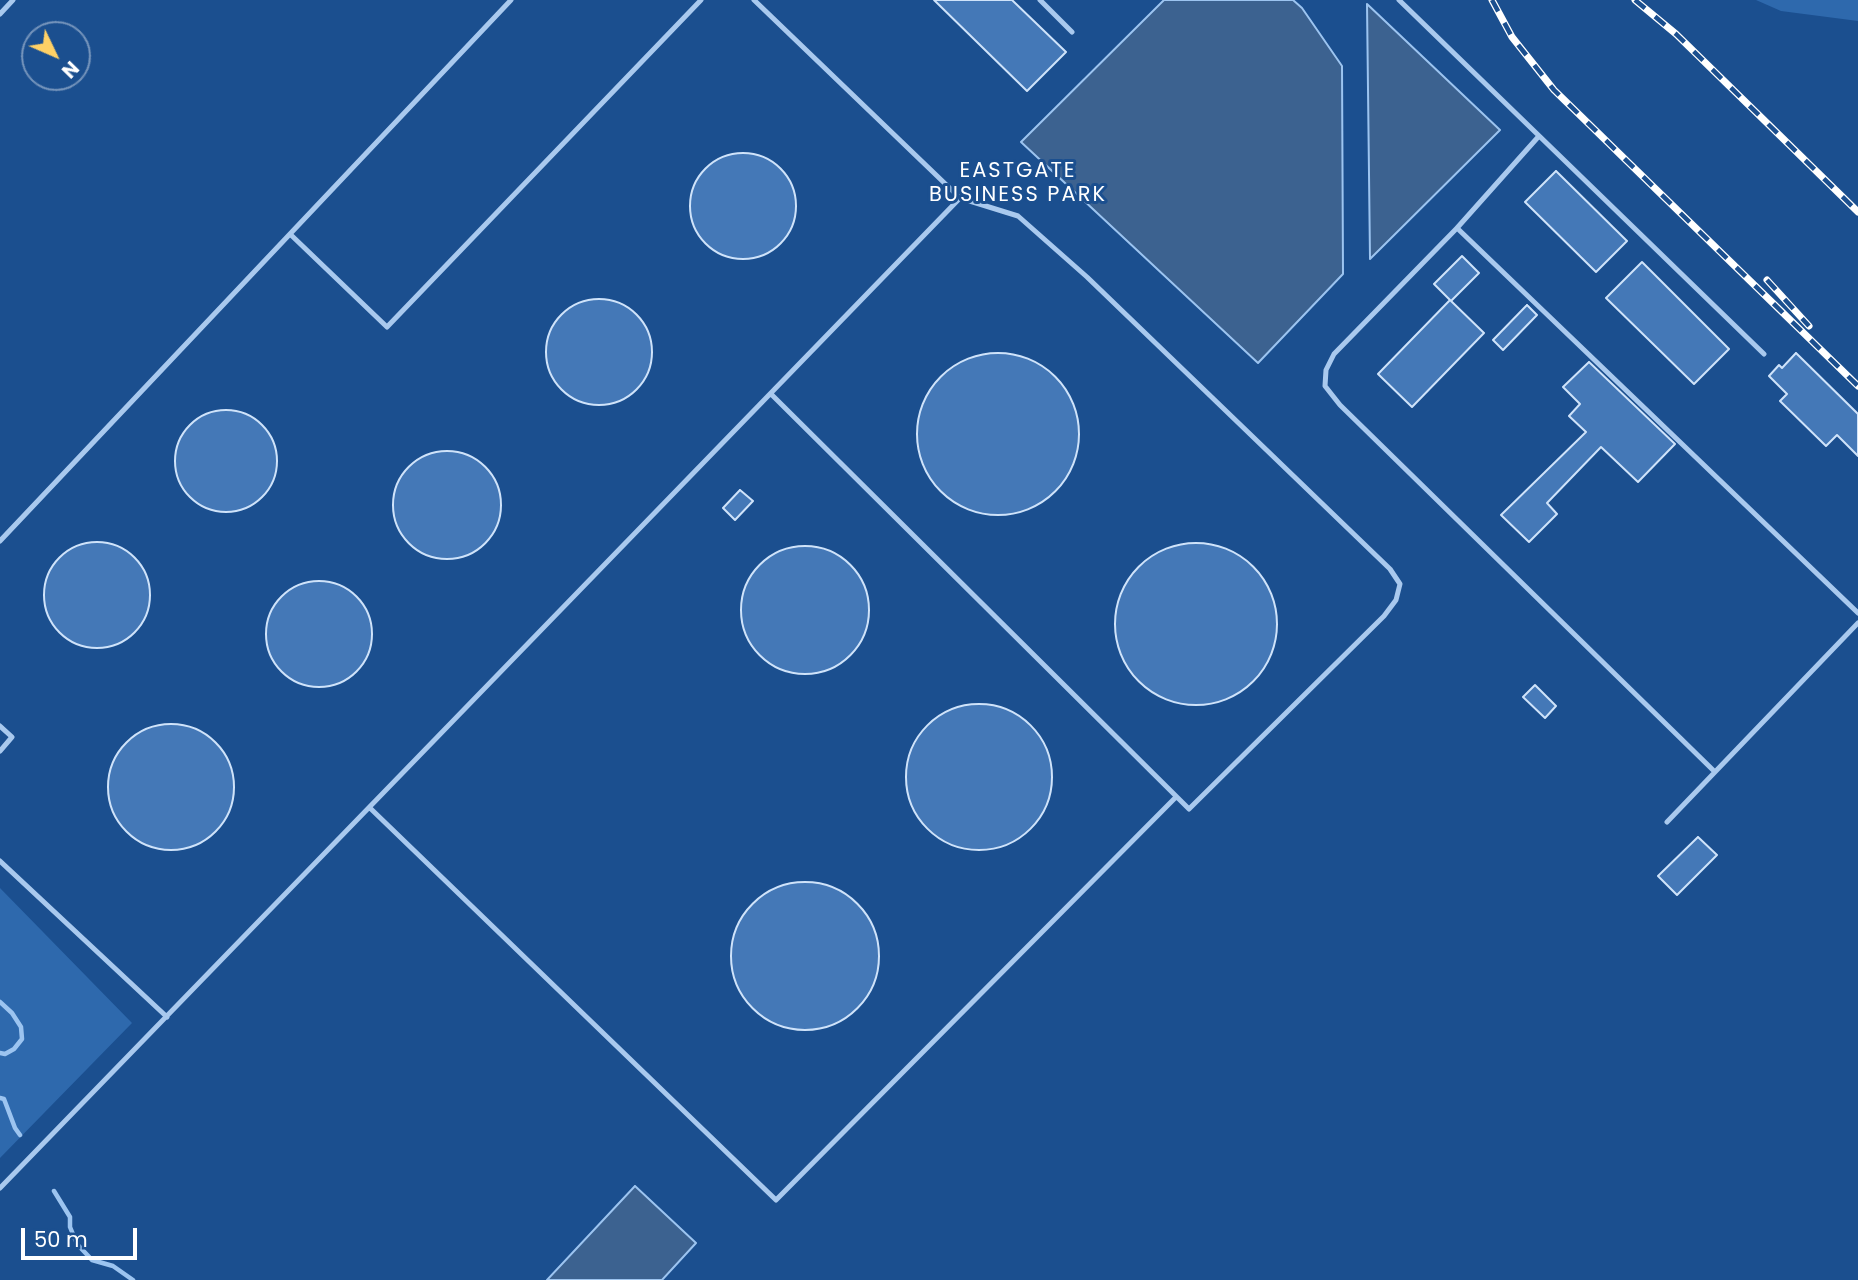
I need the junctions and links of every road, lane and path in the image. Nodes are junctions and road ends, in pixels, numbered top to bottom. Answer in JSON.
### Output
{"nodes":[{"id":1,"x":12,"y":0,"type":"edge"},
{"id":2,"x":511,"y":0,"type":"edge"},
{"id":3,"x":701,"y":0,"type":"edge"},
{"id":4,"x":754,"y":0,"type":"edge"},
{"id":5,"x":1040,"y":0,"type":"edge"},
{"id":6,"x":1399,"y":0,"type":"edge"},
{"id":7,"x":0,"y":14,"type":"edge"},
{"id":8,"x":1072,"y":32,"type":"dead end"},
{"id":9,"x":1539,"y":136,"type":"junction"},
{"id":10,"x":960,"y":198,"type":"junction"},
{"id":11,"x":1457,"y":228,"type":"junction"},
{"id":12,"x":290,"y":234,"type":"junction"},
{"id":13,"x":1764,"y":354,"type":"dead end"},
{"id":14,"x":771,"y":394,"type":"junction"},
{"id":15,"x":0,"y":541,"type":"edge"},
{"id":16,"x":1858,"y":613,"type":"edge"},
{"id":17,"x":1858,"y":623,"type":"edge"},
{"id":18,"x":0,"y":726,"type":"edge"},
{"id":19,"x":0,"y":751,"type":"edge"},
{"id":20,"x":1715,"y":772,"type":"junction"},
{"id":21,"x":1176,"y":797,"type":"junction"},
{"id":22,"x":370,"y":808,"type":"junction"},
{"id":23,"x":1667,"y":822,"type":"dead end"},
{"id":24,"x":0,"y":862,"type":"edge"},
{"id":25,"x":167,"y":1017,"type":"junction"},
{"id":26,"x":0,"y":1188,"type":"edge"}],
"edges":[{"from":1,"to":7,"type":"lane"},
{"from":2,"to":12,"type":"lane"},
{"from":3,"to":12,"type":"lane"},
{"from":4,"to":10,"type":"lane"},
{"from":5,"to":8,"type":"lane"},
{"from":6,"to":9,"type":"lane"},
{"from":9,"to":11,"type":"lane"},
{"from":9,"to":13,"type":"lane"},
{"from":10,"to":14,"type":"lane"},
{"from":10,"to":21,"type":"lane"},
{"from":11,"to":16,"type":"lane"},
{"from":11,"to":20,"type":"lane"},
{"from":12,"to":15,"type":"lane"},
{"from":14,"to":21,"type":"lane"},
{"from":14,"to":22,"type":"lane"},
{"from":17,"to":20,"type":"lane"},
{"from":18,"to":19,"type":"lane"},
{"from":20,"to":23,"type":"lane"},
{"from":21,"to":22,"type":"lane"},
{"from":22,"to":25,"type":"lane"},
{"from":24,"to":25,"type":"lane"},
{"from":25,"to":26,"type":"lane"}]}
